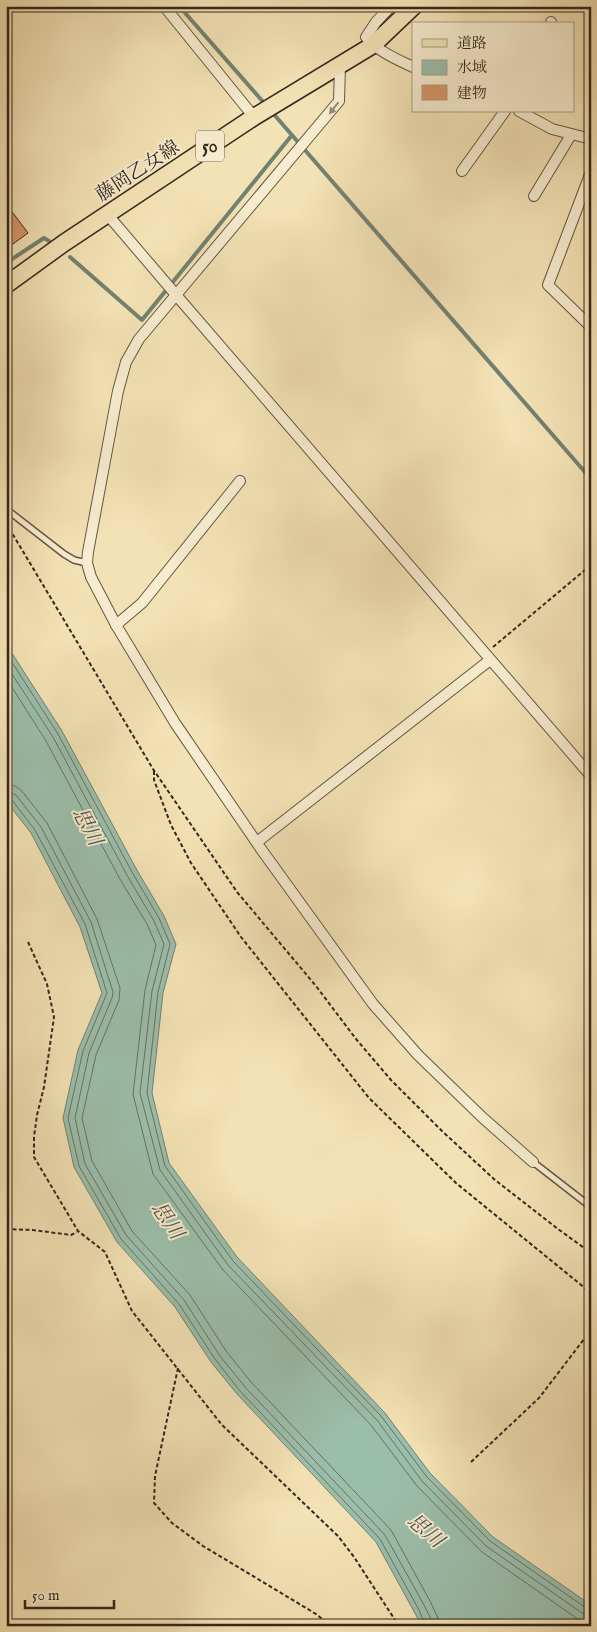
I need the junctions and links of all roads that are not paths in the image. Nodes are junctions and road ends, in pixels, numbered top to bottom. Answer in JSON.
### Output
{"nodes":[{"id":1,"x":164,"y":6,"type":"edge"},
{"id":2,"x":391,"y":6,"type":"edge"},
{"id":3,"x":414,"y":6,"type":"edge"},
{"id":4,"x":373,"y":45,"type":"junction"},
{"id":5,"x":340,"y":66,"type":"junction"},
{"id":6,"x":412,"y":67,"type":"edge"},
{"id":7,"x":504,"y":112,"type":"edge"},
{"id":8,"x":531,"y":114,"type":"edge"},
{"id":9,"x":254,"y":117,"type":"junction"},
{"id":10,"x":571,"y":135,"type":"junction"},
{"id":11,"x":591,"y":139,"type":"edge"},
{"id":12,"x":462,"y":171,"type":"dead end"},
{"id":13,"x":591,"y":172,"type":"edge"},
{"id":14,"x":534,"y":196,"type":"dead end"},
{"id":15,"x":107,"y":214,"type":"junction"},
{"id":16,"x":6,"y":285,"type":"edge"},
{"id":17,"x":176,"y":296,"type":"junction"},
{"id":18,"x":591,"y":327,"type":"edge"},
{"id":19,"x":240,"y":481,"type":"dead end"},
{"id":20,"x":6,"y":509,"type":"edge"},
{"id":21,"x":87,"y":563,"type":"junction"},
{"id":22,"x":116,"y":625,"type":"junction"},
{"id":23,"x":488,"y":657,"type":"junction"},
{"id":24,"x":591,"y":776,"type":"edge"},
{"id":25,"x":257,"y":842,"type":"junction"},
{"id":26,"x":533,"y":1162,"type":"joint"},
{"id":27,"x":591,"y":1207,"type":"edge"}],
"edges":[{"from":1,"to":9,"type":"street"},
{"from":2,"to":4,"type":"street"},
{"from":3,"to":4,"type":"main road","name":"藤岡乙女線","number":"50"},
{"from":4,"to":5,"type":"main road","name":"藤岡乙女線","number":"50"},
{"from":4,"to":6,"type":"street"},
{"from":5,"to":9,"type":"main road","name":"藤岡乙女線","number":"50"},
{"from":5,"to":17,"type":"street","one_way":true},
{"from":7,"to":12,"type":"street"},
{"from":8,"to":10,"type":"street"},
{"from":9,"to":15,"type":"main road","name":"藤岡乙女線","number":"50"},
{"from":10,"to":11,"type":"street"},
{"from":10,"to":14,"type":"street"},
{"from":13,"to":18,"type":"street"},
{"from":15,"to":16,"type":"main road","name":"藤岡乙女線","number":"50"},
{"from":15,"to":17,"type":"street"},
{"from":17,"to":21,"type":"street"},
{"from":17,"to":23,"type":"street"},
{"from":19,"to":22,"type":"street"},
{"from":20,"to":21,"type":"lane"},
{"from":21,"to":22,"type":"street"},
{"from":22,"to":25,"type":"street"},
{"from":23,"to":24,"type":"street"},
{"from":23,"to":25,"type":"street"},
{"from":25,"to":26,"type":"street"},
{"from":26,"to":27,"type":"lane"}]}
